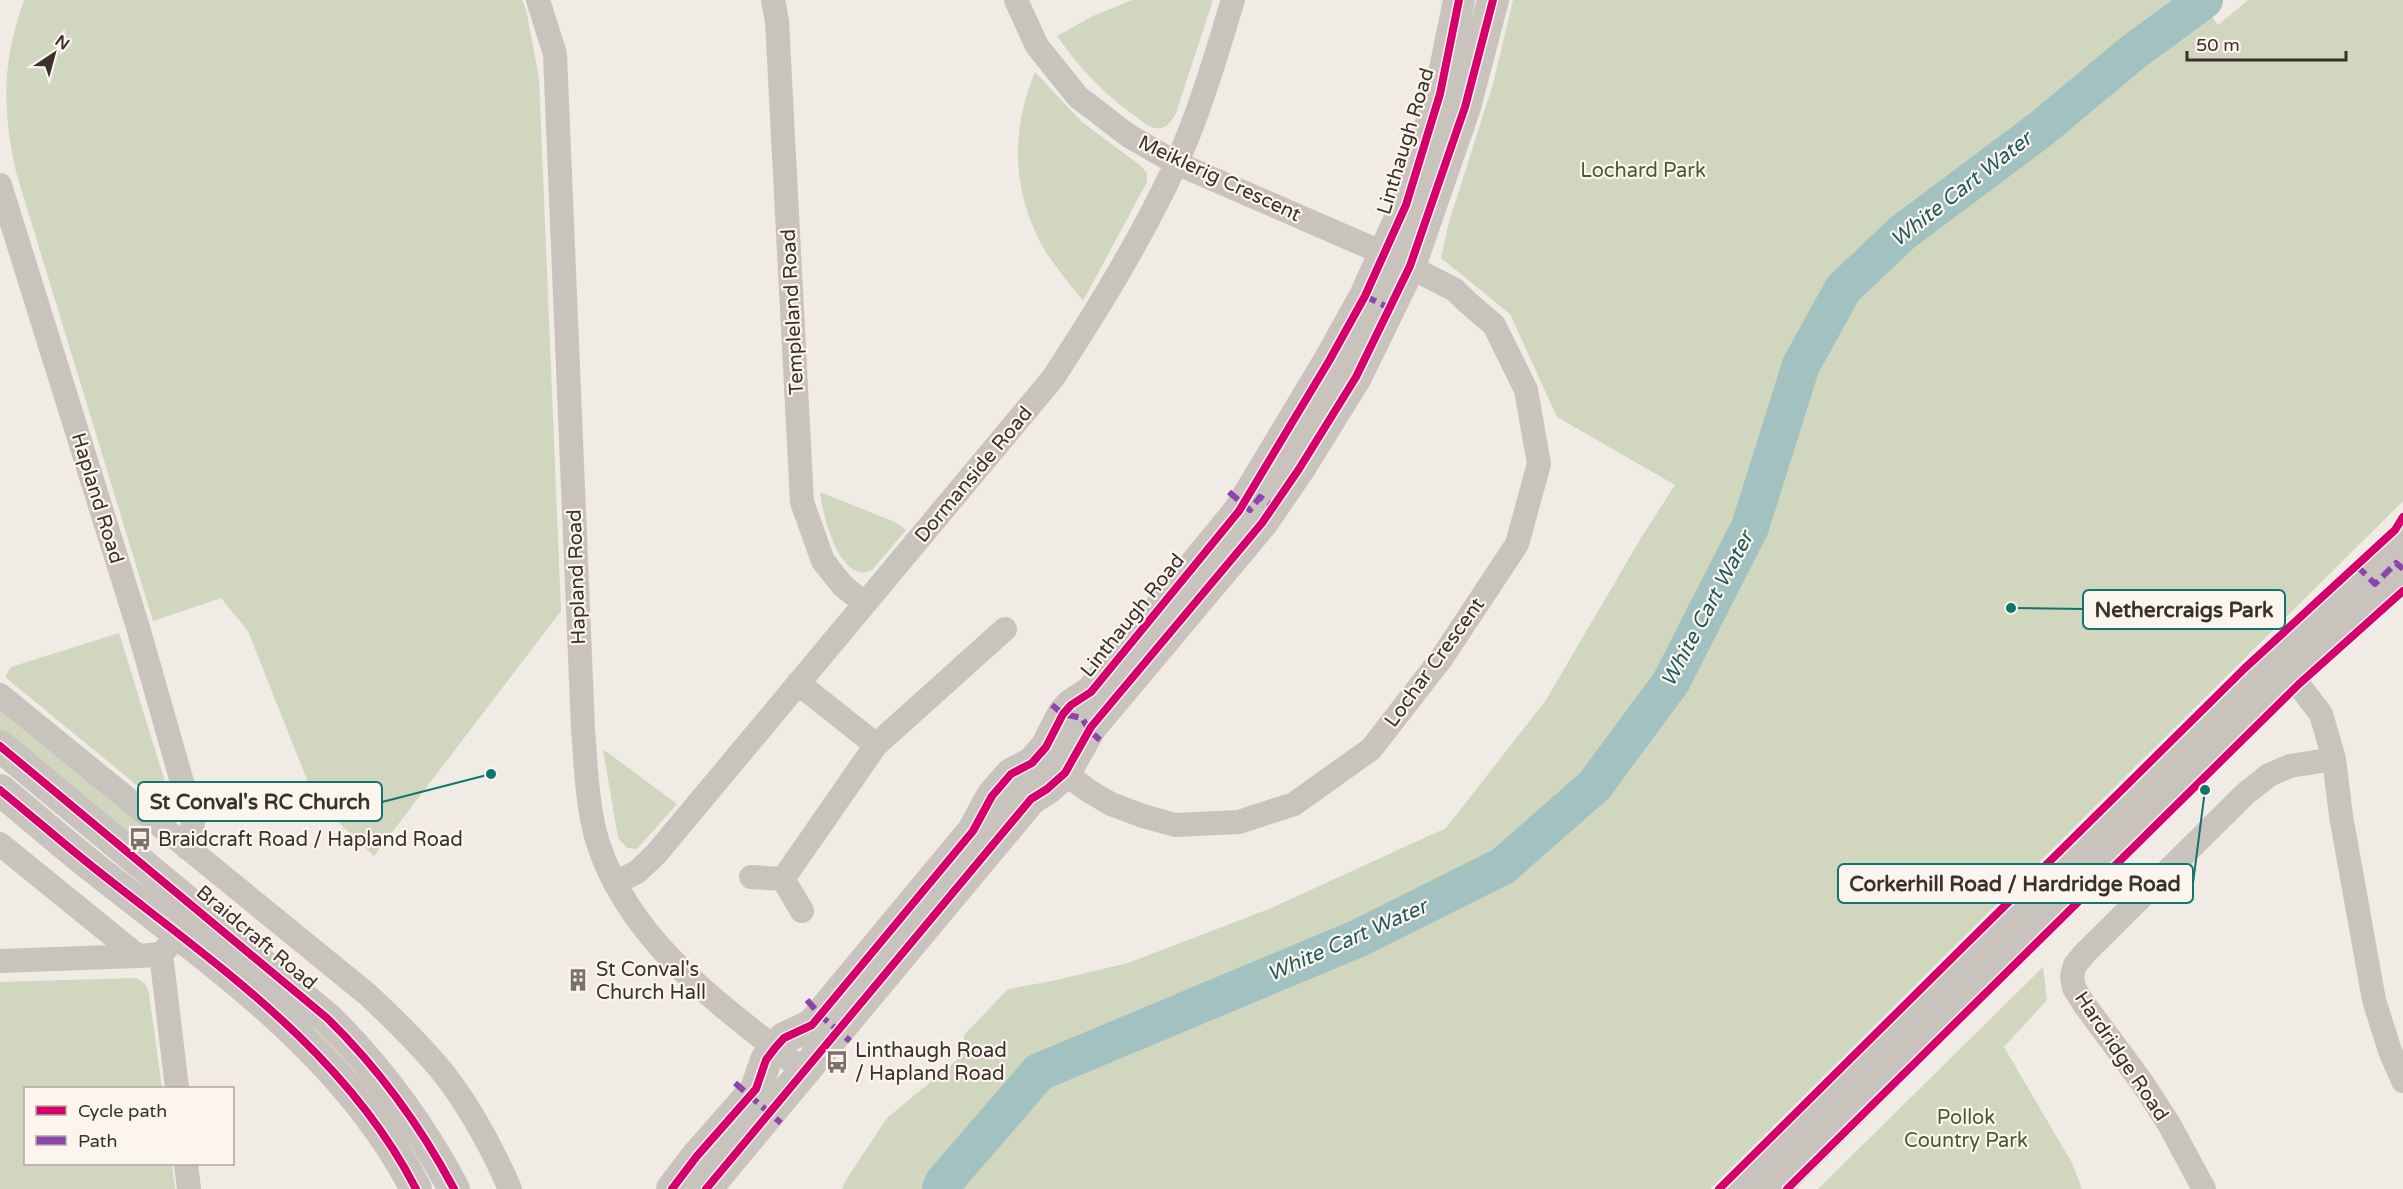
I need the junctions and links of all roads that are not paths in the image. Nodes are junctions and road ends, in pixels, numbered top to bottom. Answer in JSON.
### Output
{"nodes":[{"id":1,"x":538,"y":0,"type":"edge"},
{"id":2,"x":773,"y":0,"type":"edge"},
{"id":3,"x":1016,"y":0,"type":"edge"},
{"id":4,"x":1233,"y":0,"type":"edge"},
{"id":5,"x":1460,"y":0,"type":"edge"},
{"id":6,"x":1493,"y":0,"type":"edge"},
{"id":7,"x":1176,"y":163,"type":"junction"},
{"id":8,"x":0,"y":185,"type":"edge"},
{"id":9,"x":1396,"y":259,"type":"junction"},
{"id":10,"x":2403,"y":539,"type":"edge"},
{"id":11,"x":2403,"y":570,"type":"edge"},
{"id":12,"x":864,"y":603,"type":"junction"},
{"id":13,"x":1005,"y":629,"type":"dead end"},
{"id":14,"x":2283,"y":665,"type":"junction"},
{"id":15,"x":798,"y":683,"type":"junction"},
{"id":16,"x":0,"y":695,"type":"edge"},
{"id":17,"x":876,"y":745,"type":"junction"},
{"id":18,"x":0,"y":746,"type":"edge"},
{"id":19,"x":1040,"y":755,"type":"junction"},
{"id":20,"x":2334,"y":759,"type":"junction"},
{"id":21,"x":1065,"y":773,"type":"junction"},
{"id":22,"x":0,"y":790,"type":"edge"},
{"id":23,"x":0,"y":844,"type":"edge"},
{"id":24,"x":120,"y":844,"type":"junction"},
{"id":25,"x":187,"y":848,"type":"junction"},
{"id":26,"x":97,"y":871,"type":"junction"},
{"id":27,"x":751,"y":877,"type":"dead end"},
{"id":28,"x":783,"y":879,"type":"junction"},
{"id":29,"x":615,"y":883,"type":"junction"},
{"id":30,"x":802,"y":911,"type":"dead end"},
{"id":31,"x":171,"y":944,"type":"junction"},
{"id":32,"x":138,"y":956,"type":"junction"},
{"id":33,"x":0,"y":961,"type":"edge"},
{"id":34,"x":283,"y":979,"type":"junction"},
{"id":35,"x":263,"y":1005,"type":"junction"},
{"id":36,"x":775,"y":1048,"type":"junction"},
{"id":37,"x":804,"y":1071,"type":"junction"},
{"id":38,"x":2403,"y":1082,"type":"edge"},
{"id":39,"x":177,"y":1087,"type":"edge"},
{"id":40,"x":186,"y":1165,"type":"edge"},
{"id":41,"x":189,"y":1189,"type":"edge"},
{"id":42,"x":416,"y":1189,"type":"edge"},
{"id":43,"x":454,"y":1189,"type":"edge"},
{"id":44,"x":510,"y":1189,"type":"edge"},
{"id":45,"x":672,"y":1189,"type":"edge"},
{"id":46,"x":706,"y":1189,"type":"edge"},
{"id":47,"x":1738,"y":1189,"type":"edge"},
{"id":48,"x":1773,"y":1189,"type":"edge"},
{"id":49,"x":2204,"y":1189,"type":"edge"}],
"edges":[{"from":1,"to":29,"type":"street","name":"Hapland Road"},
{"from":2,"to":12,"type":"street","name":"Templeland Road"},
{"from":3,"to":7,"type":"street","name":"Meiklerig Crescent"},
{"from":4,"to":7,"type":"street","name":"Dormanside Road"},
{"from":5,"to":9,"type":"street","name":"Linthaugh Road"},
{"from":6,"to":9,"type":"street","name":"Linthaugh Road"},
{"from":7,"to":9,"type":"street","name":"Meiklerig Crescent"},
{"from":7,"to":12,"type":"street","name":"Dormanside Road"},
{"from":8,"to":25,"type":"street","name":"Hapland Road"},
{"from":9,"to":19,"type":"street","name":"Linthaugh Road"},
{"from":9,"to":21,"type":"street","name":"Linthaugh Road"},
{"from":9,"to":21,"type":"street","name":"Lochar Crescent"},
{"from":10,"to":14,"type":"street"},
{"from":11,"to":14,"type":"street"},
{"from":12,"to":15,"type":"street","name":"Dormanside Road"},
{"from":13,"to":17,"type":"street"},
{"from":14,"to":20,"type":"street"},
{"from":14,"to":47,"type":"street"},
{"from":14,"to":48,"type":"street"},
{"from":15,"to":17,"type":"street"},
{"from":15,"to":29,"type":"street","name":"Dormanside Road"},
{"from":16,"to":25,"type":"street","name":"Braidcraft Road"},
{"from":17,"to":28,"type":"street"},
{"from":18,"to":24,"type":"street","name":"Braidcraft Road"},
{"from":19,"to":21,"type":"street","name":"Lochar Crescent"},
{"from":19,"to":36,"type":"street","name":"Linthaugh Road"},
{"from":20,"to":38,"type":"street"},
{"from":20,"to":49,"type":"street","name":"Hardridge Road"},
{"from":21,"to":37,"type":"street","name":"Linthaugh Road"},
{"from":22,"to":26,"type":"street"},
{"from":23,"to":32,"type":"street"},
{"from":24,"to":26,"type":"street"},
{"from":24,"to":34,"type":"street","name":"Braidcraft Road"},
{"from":25,"to":44,"type":"street","name":"Braidcraft Road"},
{"from":26,"to":31,"type":"street"},
{"from":27,"to":28,"type":"street"},
{"from":28,"to":30,"type":"street"},
{"from":29,"to":36,"type":"street","name":"Hapland Road"},
{"from":31,"to":32,"type":"street"},
{"from":31,"to":35,"type":"street"},
{"from":31,"to":39,"type":"street"},
{"from":32,"to":33,"type":"street"},
{"from":34,"to":35,"type":"street"},
{"from":34,"to":43,"type":"street","name":"Braidcraft Road"},
{"from":35,"to":42,"type":"street"},
{"from":36,"to":37,"type":"street","name":"Hapland Road"},
{"from":36,"to":45,"type":"street","name":"Linthaugh Road"},
{"from":37,"to":46,"type":"street","name":"Linthaugh Road"},
{"from":40,"to":41,"type":"street"}]}
